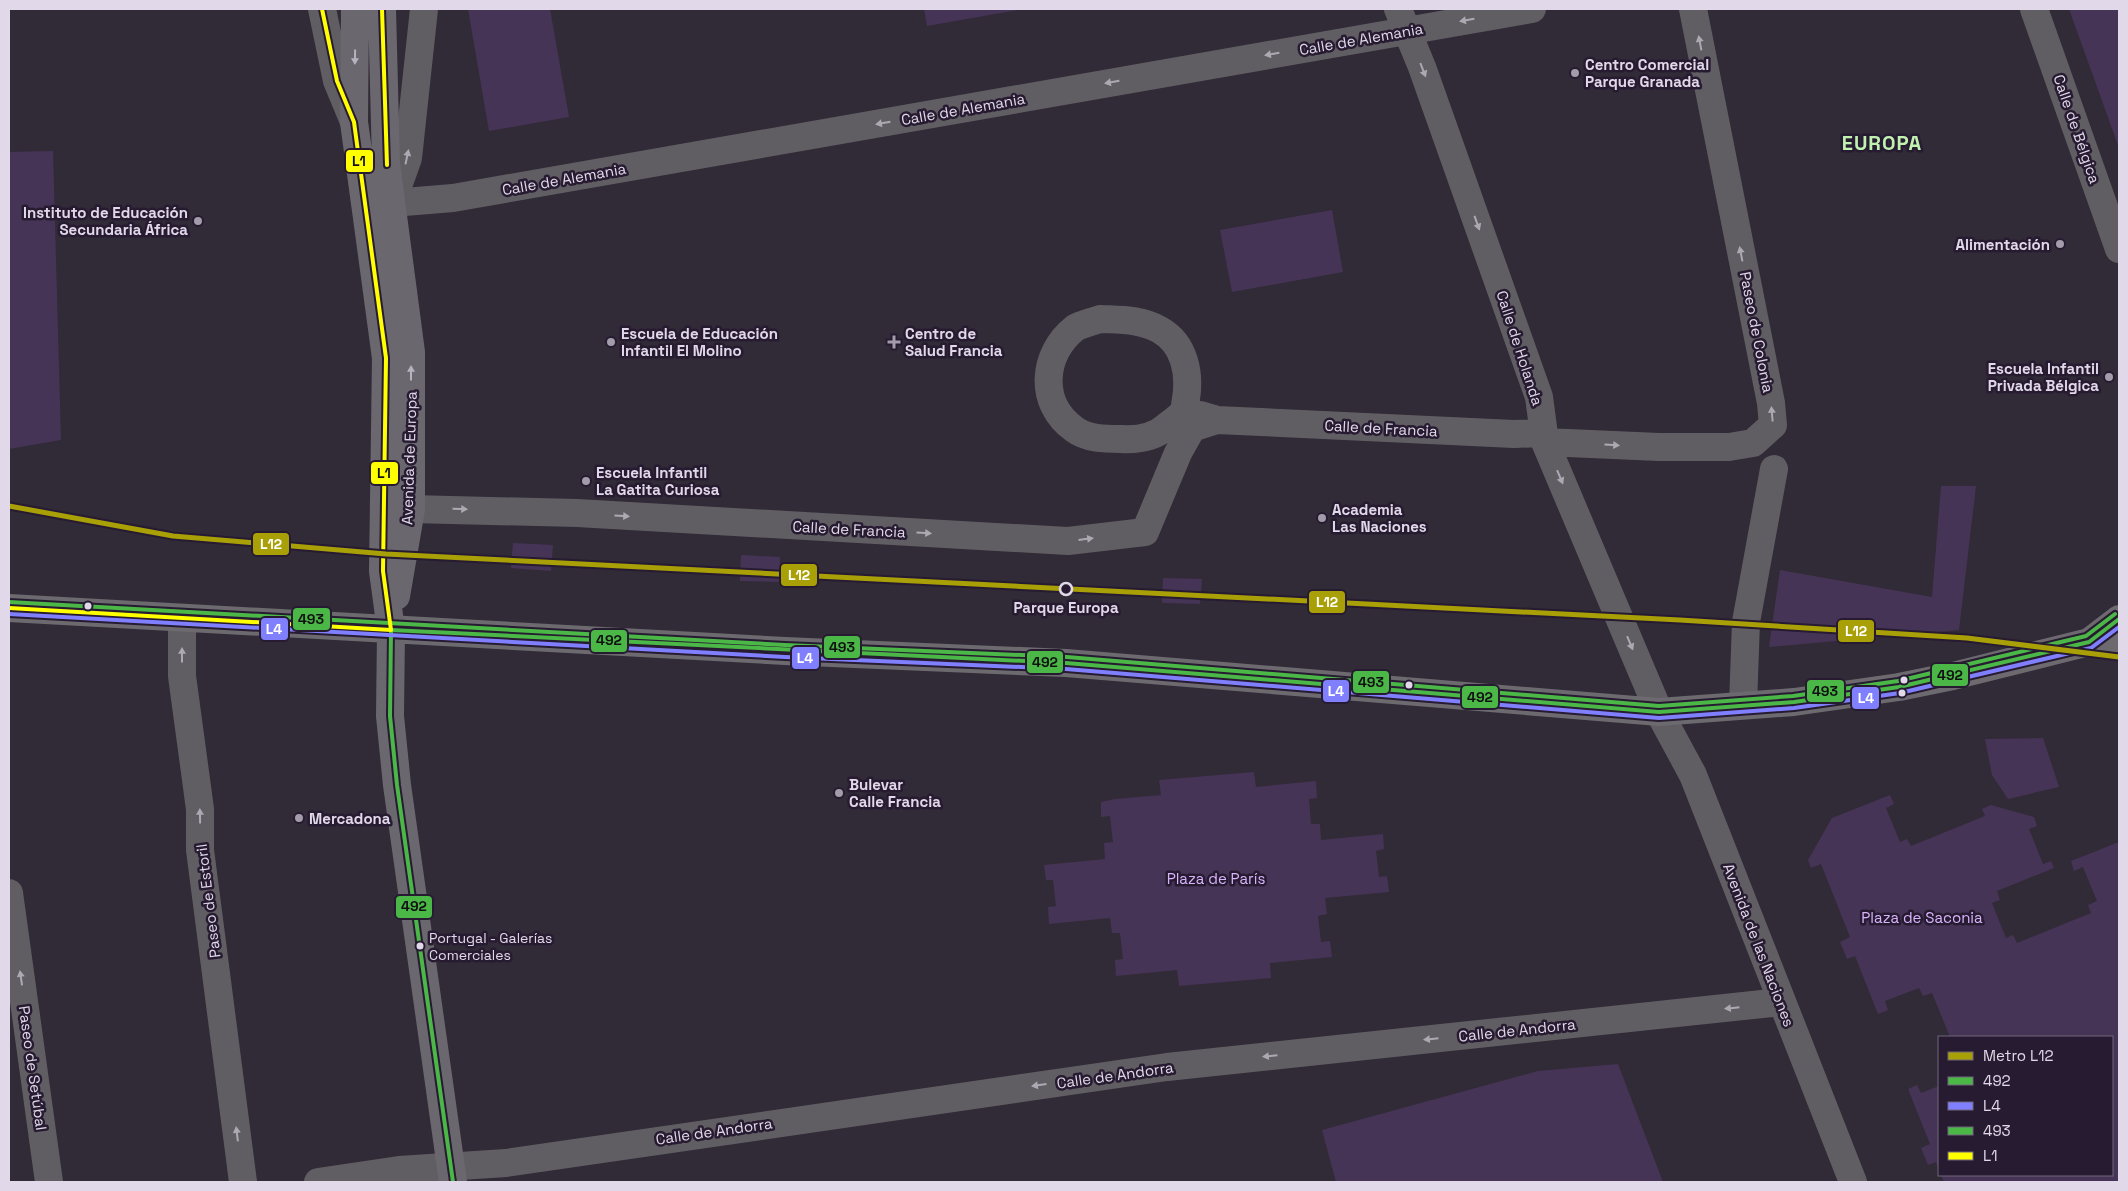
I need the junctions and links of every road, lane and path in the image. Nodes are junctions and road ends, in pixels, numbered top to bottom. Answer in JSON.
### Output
{"nodes":[{"id":1,"x":322,"y":9,"type":"edge"},
{"id":2,"x":356,"y":9,"type":"edge"},
{"id":3,"x":382,"y":9,"type":"edge"},
{"id":4,"x":424,"y":9,"type":"edge"},
{"id":5,"x":1532,"y":9,"type":"edge"},
{"id":6,"x":1693,"y":9,"type":"edge"},
{"id":7,"x":2034,"y":9,"type":"edge"},
{"id":8,"x":1402,"y":20,"type":"edge"},
{"id":9,"x":354,"y":122,"type":"junction"},
{"id":10,"x":392,"y":203,"type":"junction"},
{"id":11,"x":2119,"y":249,"type":"edge"},
{"id":12,"x":1184,"y":411,"type":"junction"},
{"id":13,"x":1218,"y":420,"type":"junction"},
{"id":14,"x":1545,"y":437,"type":"junction"},
{"id":15,"x":1774,"y":469,"type":"dead end"},
{"id":16,"x":411,"y":509,"type":"junction"},
{"id":17,"x":9,"y":608,"type":"edge"},
{"id":18,"x":182,"y":618,"type":"junction"},
{"id":19,"x":2119,"y":619,"type":"edge"},
{"id":20,"x":391,"y":630,"type":"junction"},
{"id":21,"x":2089,"y":642,"type":"junction"},
{"id":22,"x":2119,"y":644,"type":"edge"},
{"id":23,"x":1743,"y":705,"type":"junction"},
{"id":24,"x":1659,"y":712,"type":"junction"},
{"id":25,"x":9,"y":894,"type":"edge"},
{"id":26,"x":1781,"y":1002,"type":"junction"},
{"id":27,"x":452,"y":1174,"type":"edge"},
{"id":28,"x":49,"y":1182,"type":"edge"},
{"id":29,"x":243,"y":1182,"type":"edge"},
{"id":30,"x":318,"y":1182,"type":"edge"},
{"id":31,"x":1853,"y":1182,"type":"edge"}],
"edges":[{"from":1,"to":9,"type":"street"},
{"from":2,"to":9,"type":"main road","name":"Avenida de Europa","one_way":true},
{"from":3,"to":10,"type":"main road","name":"Avenida de Europa"},
{"from":10,"to":4,"type":"street","name":"Avenida de Europa","one_way":true},
{"from":5,"to":8,"type":"street","name":"Calle de Alemania","one_way":true},
{"from":14,"to":6,"type":"street","name":"Paseo de Colonia","one_way":true},
{"from":7,"to":11,"type":"street","name":"Calle de Bélgica"},
{"from":8,"to":10,"type":"street","name":"Calle de Alemania","one_way":true},
{"from":8,"to":14,"type":"street","name":"Calle de Holanda","one_way":true},
{"from":9,"to":20,"type":"main road","name":"Avenida de Europa"},
{"from":16,"to":10,"type":"main road","name":"Avenida de Europa","one_way":true},
{"from":12,"to":12,"type":"street"},
{"from":12,"to":13,"type":"street","name":"Calle de Francia"},
{"from":13,"to":14,"type":"street","name":"Calle de Francia"},
{"from":16,"to":13,"type":"street","name":"Calle de Francia","one_way":true},
{"from":14,"to":24,"type":"street","name":"Calle de Holanda","one_way":true},
{"from":15,"to":23,"type":"street"},
{"from":16,"to":20,"type":"main road","name":"Avenida de Europa"},
{"from":17,"to":18,"type":"main road"},
{"from":18,"to":20,"type":"main road"},
{"from":29,"to":18,"type":"street","name":"Paseo de Estoril","one_way":true},
{"from":19,"to":21,"type":"main road"},
{"from":20,"to":24,"type":"main road"},
{"from":20,"to":27,"type":"main road"},
{"from":21,"to":22,"type":"main road"},
{"from":21,"to":23,"type":"main road"},
{"from":23,"to":24,"type":"main road"},
{"from":24,"to":26,"type":"street","name":"Avenida de las Naciones"},
{"from":28,"to":25,"type":"street","name":"Paseo de Setúbal","one_way":true},
{"from":26,"to":27,"type":"street","name":"Calle de Andorra","one_way":true},
{"from":26,"to":31,"type":"street","name":"Avenida de las Naciones"},
{"from":27,"to":30,"type":"street","name":"Calle de Andorra"}]}
